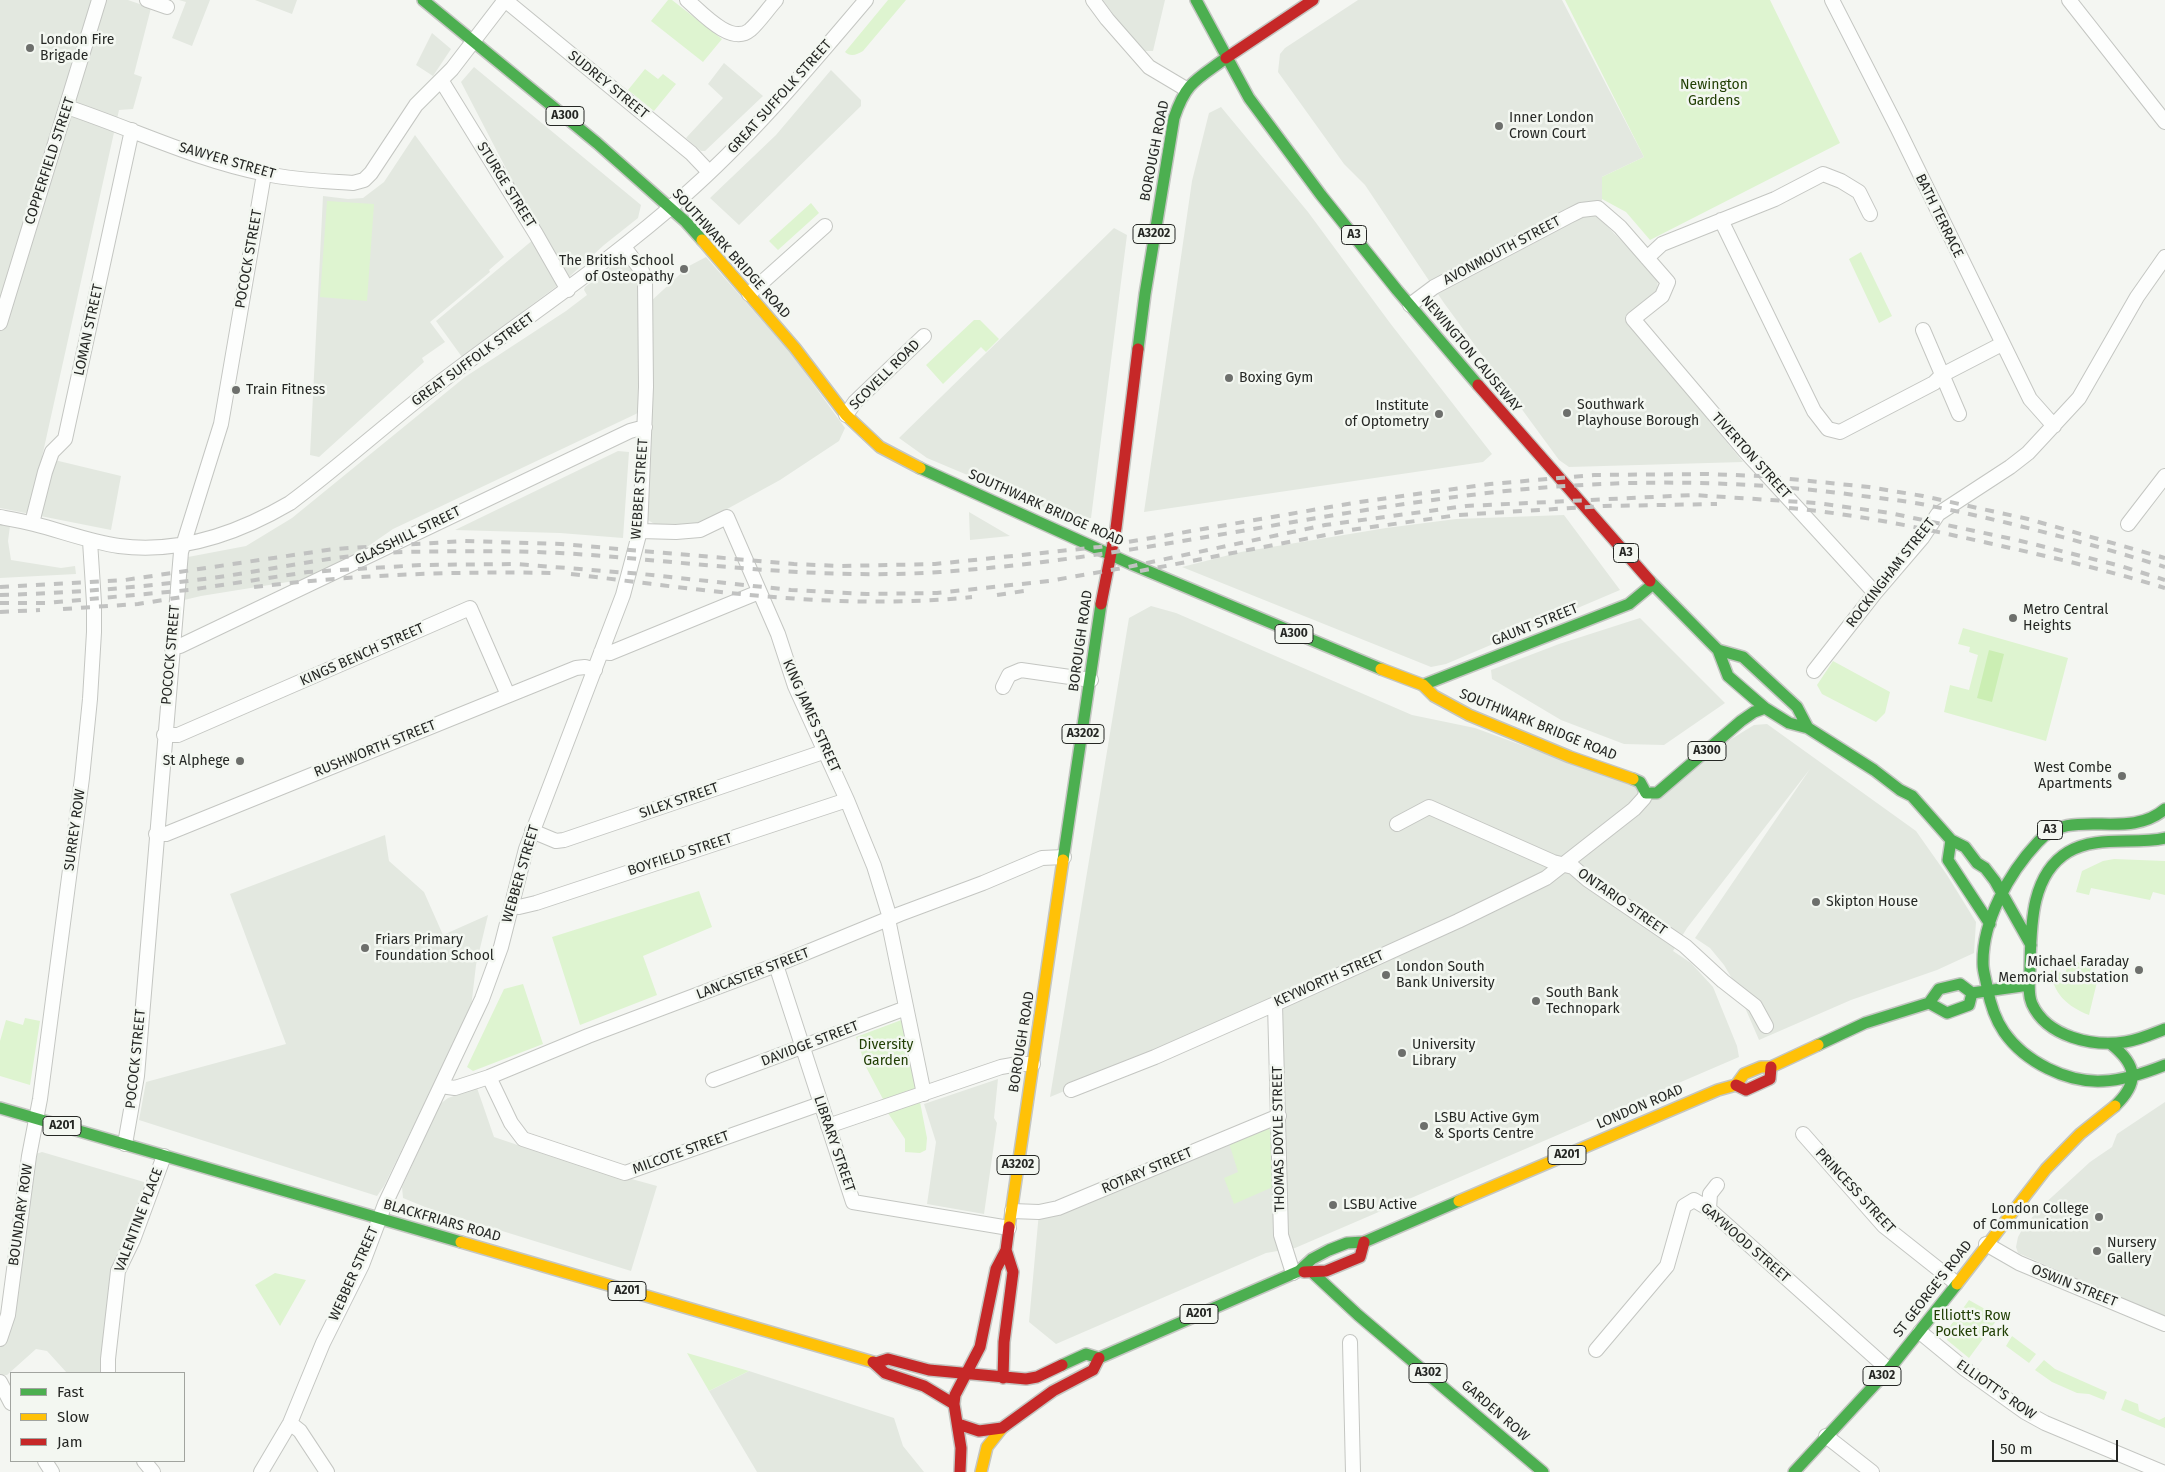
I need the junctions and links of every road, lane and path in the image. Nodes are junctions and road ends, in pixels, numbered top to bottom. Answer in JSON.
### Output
{"nodes":[{"id":1,"x":99,"y":0,"type":"edge"},
{"id":2,"x":147,"y":0,"type":"edge"},
{"id":3,"x":423,"y":0,"type":"edge"},
{"id":4,"x":505,"y":0,"type":"edge"},
{"id":5,"x":687,"y":0,"type":"edge"},
{"id":6,"x":776,"y":0,"type":"edge"},
{"id":7,"x":1093,"y":0,"type":"edge"},
{"id":8,"x":1196,"y":0,"type":"edge"},
{"id":9,"x":1313,"y":0,"type":"edge"},
{"id":10,"x":1832,"y":0,"type":"edge"},
{"id":11,"x":2068,"y":0,"type":"edge"},
{"id":12,"x":863,"y":1,"type":"edge"},
{"id":13,"x":167,"y":7,"type":"dead end"},
{"id":14,"x":473,"y":41,"type":"junction"},
{"id":15,"x":1226,"y":58,"type":"junction"},
{"id":16,"x":442,"y":80,"type":"junction"},
{"id":17,"x":1186,"y":89,"type":"junction"},
{"id":18,"x":67,"y":107,"type":"junction"},
{"id":19,"x":2165,"y":122,"type":"edge"},
{"id":20,"x":132,"y":130,"type":"junction"},
{"id":21,"x":709,"y":172,"type":"junction"},
{"id":22,"x":264,"y":174,"type":"junction"},
{"id":23,"x":670,"y":208,"type":"junction"},
{"id":24,"x":1598,"y":208,"type":"joint"},
{"id":25,"x":1870,"y":214,"type":"dead end"},
{"id":26,"x":1721,"y":220,"type":"junction"},
{"id":27,"x":825,"y":226,"type":"dead end"},
{"id":28,"x":624,"y":247,"type":"junction"},
{"id":29,"x":1647,"y":258,"type":"junction"},
{"id":30,"x":2162,"y":264,"type":"edge"},
{"id":31,"x":568,"y":290,"type":"junction"},
{"id":32,"x":749,"y":294,"type":"junction"},
{"id":33,"x":1410,"y":306,"type":"junction"},
{"id":34,"x":0,"y":323,"type":"edge"},
{"id":35,"x":1923,"y":330,"type":"dead end"},
{"id":36,"x":924,"y":336,"type":"dead end"},
{"id":37,"x":2002,"y":344,"type":"junction"},
{"id":38,"x":1942,"y":375,"type":"junction"},
{"id":39,"x":846,"y":414,"type":"junction"},
{"id":40,"x":1960,"y":414,"type":"dead end"},
{"id":41,"x":2054,"y":426,"type":"junction"},
{"id":42,"x":645,"y":427,"type":"junction"},
{"id":43,"x":2165,"y":476,"type":"edge"},
{"id":44,"x":0,"y":517,"type":"edge"},
{"id":45,"x":32,"y":523,"type":"junction"},
{"id":46,"x":2128,"y":524,"type":"dead end"},
{"id":47,"x":640,"y":531,"type":"junction"},
{"id":48,"x":90,"y":540,"type":"junction"},
{"id":49,"x":182,"y":546,"type":"junction"},
{"id":50,"x":1111,"y":554,"type":"junction"},
{"id":51,"x":1652,"y":584,"type":"junction"},
{"id":52,"x":759,"y":592,"type":"junction"},
{"id":53,"x":1875,"y":593,"type":"junction"},
{"id":54,"x":172,"y":648,"type":"junction"},
{"id":55,"x":1718,"y":650,"type":"junction"},
{"id":56,"x":601,"y":652,"type":"junction"},
{"id":57,"x":595,"y":670,"type":"junction"},
{"id":58,"x":1814,"y":671,"type":"dead end"},
{"id":59,"x":1091,"y":680,"type":"junction"},
{"id":60,"x":1423,"y":685,"type":"junction"},
{"id":61,"x":1003,"y":687,"type":"dead end"},
{"id":62,"x":508,"y":695,"type":"junction"},
{"id":63,"x":1765,"y":708,"type":"junction"},
{"id":64,"x":1808,"y":728,"type":"junction"},
{"id":65,"x":164,"y":735,"type":"junction"},
{"id":66,"x":826,"y":751,"type":"junction"},
{"id":67,"x":1646,"y":793,"type":"junction"},
{"id":68,"x":848,"y":800,"type":"junction"},
{"id":69,"x":2165,"y":808,"type":"edge"},
{"id":70,"x":1397,"y":824,"type":"dead end"},
{"id":71,"x":532,"y":832,"type":"junction"},
{"id":72,"x":156,"y":834,"type":"junction"},
{"id":73,"x":2165,"y":838,"type":"edge"},
{"id":74,"x":1951,"y":840,"type":"junction"},
{"id":75,"x":1064,"y":857,"type":"junction"},
{"id":76,"x":1564,"y":864,"type":"junction"},
{"id":77,"x":2002,"y":894,"type":"junction"},
{"id":78,"x":512,"y":905,"type":"junction"},
{"id":79,"x":889,"y":918,"type":"junction"},
{"id":80,"x":1990,"y":924,"type":"junction"},
{"id":81,"x":2031,"y":944,"type":"junction"},
{"id":82,"x":776,"y":965,"type":"junction"},
{"id":83,"x":2029,"y":985,"type":"junction"},
{"id":84,"x":1988,"y":989,"type":"junction"},
{"id":85,"x":1972,"y":993,"type":"junction"},
{"id":86,"x":1929,"y":1003,"type":"junction"},
{"id":87,"x":1275,"y":1004,"type":"junction"},
{"id":88,"x":906,"y":1008,"type":"junction"},
{"id":89,"x":1766,"y":1026,"type":"dead end"},
{"id":90,"x":2165,"y":1029,"type":"edge"},
{"id":91,"x":2111,"y":1044,"type":"junction"},
{"id":92,"x":802,"y":1047,"type":"junction"},
{"id":93,"x":1033,"y":1064,"type":"junction"},
{"id":94,"x":2165,"y":1065,"type":"edge"},
{"id":95,"x":489,"y":1077,"type":"junction"},
{"id":96,"x":2132,"y":1078,"type":"junction"},
{"id":97,"x":713,"y":1080,"type":"dead end"},
{"id":98,"x":441,"y":1086,"type":"junction"},
{"id":99,"x":1071,"y":1090,"type":"dead end"},
{"id":100,"x":924,"y":1094,"type":"junction"},
{"id":101,"x":820,"y":1104,"type":"junction"},
{"id":102,"x":0,"y":1108,"type":"edge"},
{"id":103,"x":1279,"y":1116,"type":"junction"},
{"id":104,"x":37,"y":1119,"type":"junction"},
{"id":105,"x":828,"y":1126,"type":"junction"},
{"id":106,"x":1803,"y":1134,"type":"dead end"},
{"id":107,"x":124,"y":1144,"type":"junction"},
{"id":108,"x":164,"y":1156,"type":"junction"},
{"id":109,"x":1717,"y":1185,"type":"dead end"},
{"id":110,"x":1709,"y":1209,"type":"junction"},
{"id":111,"x":1012,"y":1211,"type":"junction"},
{"id":112,"x":379,"y":1218,"type":"junction"},
{"id":113,"x":1009,"y":1228,"type":"junction"},
{"id":114,"x":1364,"y":1242,"type":"junction"},
{"id":115,"x":1986,"y":1244,"type":"junction"},
{"id":116,"x":1006,"y":1250,"type":"junction"},
{"id":117,"x":1296,"y":1272,"type":"junction"},
{"id":118,"x":1314,"y":1274,"type":"junction"},
{"id":119,"x":1956,"y":1283,"type":"junction"},
{"id":120,"x":2165,"y":1324,"type":"edge"},
{"id":121,"x":1920,"y":1332,"type":"junction"},
{"id":122,"x":0,"y":1339,"type":"edge"},
{"id":123,"x":1350,"y":1342,"type":"dead end"},
{"id":124,"x":1596,"y":1350,"type":"dead end"},
{"id":125,"x":1099,"y":1358,"type":"junction"},
{"id":126,"x":876,"y":1363,"type":"junction"},
{"id":127,"x":1888,"y":1369,"type":"junction"},
{"id":128,"x":108,"y":1372,"type":"edge"},
{"id":129,"x":965,"y":1374,"type":"junction"},
{"id":130,"x":1003,"y":1378,"type":"junction"},
{"id":131,"x":0,"y":1382,"type":"edge"},
{"id":132,"x":10,"y":1401,"type":"edge"},
{"id":133,"x":954,"y":1404,"type":"junction"},
{"id":134,"x":290,"y":1423,"type":"junction"},
{"id":135,"x":958,"y":1424,"type":"junction"},
{"id":136,"x":1002,"y":1428,"type":"junction"},
{"id":137,"x":1826,"y":1436,"type":"junction"},
{"id":138,"x":145,"y":1462,"type":"edge"},
{"id":139,"x":1356,"y":1470,"type":"edge"},
{"id":140,"x":153,"y":1472,"type":"edge"},
{"id":141,"x":261,"y":1472,"type":"edge"},
{"id":142,"x":327,"y":1472,"type":"edge"},
{"id":143,"x":960,"y":1472,"type":"edge"},
{"id":144,"x":981,"y":1472,"type":"edge"},
{"id":145,"x":1543,"y":1472,"type":"edge"},
{"id":146,"x":1794,"y":1472,"type":"edge"},
{"id":147,"x":1872,"y":1472,"type":"edge"},
{"id":148,"x":2162,"y":1472,"type":"edge"}],
"edges":[{"from":1,"to":18,"type":"street","name":"COPPERFIELD STREET"},
{"from":2,"to":13,"type":"street"},
{"from":3,"to":14,"type":"main road","name":"SOUTHWARK BRIDGE ROAD","number":"A300"},
{"from":4,"to":14,"type":"street","name":"SAWYER STREET"},
{"from":4,"to":21,"type":"street","name":"SUDREY STREET"},
{"from":5,"to":6,"type":"street"},
{"from":7,"to":17,"type":"street"},
{"from":8,"to":15,"type":"main road","number":"A3"},
{"from":9,"to":15,"type":"main road","name":"BOROUGH ROAD"},
{"from":10,"to":37,"type":"street","name":"BATH TERRACE"},
{"from":11,"to":19,"type":"street"},
{"from":12,"to":21,"type":"street","name":"GREAT SUFFOLK STREET"},
{"from":14,"to":16,"type":"street","name":"SAWYER STREET"},
{"from":14,"to":23,"type":"main road","name":"SOUTHWARK BRIDGE ROAD","number":"A300"},
{"from":15,"to":17,"type":"main road","name":"BOROUGH ROAD","number":"A3202"},
{"from":15,"to":33,"type":"main road","name":"NEWINGTON CAUSEWAY","number":"A3"},
{"from":16,"to":22,"type":"street","name":"SAWYER STREET"},
{"from":16,"to":31,"type":"street","name":"STURGE STREET"},
{"from":17,"to":50,"type":"main road","name":"BOROUGH ROAD","number":"A3202"},
{"from":18,"to":20,"type":"street","name":"SAWYER STREET"},
{"from":18,"to":34,"type":"street","name":"COPPERFIELD STREET"},
{"from":20,"to":22,"type":"street","name":"SAWYER STREET"},
{"from":20,"to":45,"type":"street","name":"LOMAN STREET"},
{"from":21,"to":23,"type":"street","name":"GREAT SUFFOLK STREET"},
{"from":22,"to":49,"type":"street","name":"POCOCK STREET"},
{"from":23,"to":28,"type":"street","name":"GREAT SUFFOLK STREET"},
{"from":23,"to":32,"type":"main road","name":"SOUTHWARK BRIDGE ROAD","number":"A300"},
{"from":24,"to":29,"type":"street","name":"TIVERTON STREET"},
{"from":24,"to":33,"type":"street","name":"AVONMOUTH STREET"},
{"from":25,"to":26,"type":"street"},
{"from":26,"to":29,"type":"street"},
{"from":26,"to":38,"type":"street"},
{"from":27,"to":32,"type":"street"},
{"from":28,"to":31,"type":"street","name":"GREAT SUFFOLK STREET"},
{"from":28,"to":42,"type":"street","name":"WEBBER STREET"},
{"from":29,"to":53,"type":"street","name":"TIVERTON STREET"},
{"from":30,"to":41,"type":"street","name":"ROCKINGHAM STREET"},
{"from":31,"to":49,"type":"street","name":"GREAT SUFFOLK STREET"},
{"from":32,"to":39,"type":"main road","name":"SOUTHWARK BRIDGE ROAD","number":"A300"},
{"from":33,"to":51,"type":"main road","name":"NEWINGTON CAUSEWAY","number":"A3"},
{"from":35,"to":38,"type":"street"},
{"from":36,"to":39,"type":"street","name":"SCOVELL ROAD"},
{"from":37,"to":38,"type":"street"},
{"from":37,"to":41,"type":"street","name":"BATH TERRACE"},
{"from":38,"to":40,"type":"street"},
{"from":39,"to":50,"type":"main road","name":"SOUTHWARK BRIDGE ROAD","number":"A300"},
{"from":41,"to":53,"type":"street","name":"ROCKINGHAM STREET"},
{"from":42,"to":47,"type":"street","name":"WEBBER STREET"},
{"from":42,"to":54,"type":"street","name":"GLASSHILL STREET"},
{"from":43,"to":46,"type":"street"},
{"from":44,"to":45,"type":"street","name":"GREAT SUFFOLK STREET"},
{"from":45,"to":48,"type":"street","name":"GREAT SUFFOLK STREET"},
{"from":47,"to":52,"type":"street","name":"KING JAMES STREET"},
{"from":47,"to":56,"type":"street","name":"WEBBER STREET"},
{"from":48,"to":49,"type":"street","name":"GREAT SUFFOLK STREET"},
{"from":48,"to":104,"type":"street","name":"SURREY ROW"},
{"from":49,"to":54,"type":"street","name":"POCOCK STREET"},
{"from":50,"to":59,"type":"main road","name":"BOROUGH ROAD","number":"A3202"},
{"from":50,"to":60,"type":"main road","name":"SOUTHWARK BRIDGE ROAD","number":"A300"},
{"from":51,"to":55,"type":"main road","name":"NEWINGTON CAUSEWAY","number":"A3"},
{"from":51,"to":60,"type":"main road","name":"GAUNT STREET"},
{"from":52,"to":56,"type":"street"},
{"from":52,"to":66,"type":"street","name":"KING JAMES STREET"},
{"from":53,"to":58,"type":"street","name":"ROCKINGHAM STREET"},
{"from":54,"to":65,"type":"street","name":"POCOCK STREET"},
{"from":55,"to":63,"type":"main road","name":"NEWINGTON CAUSEWAY","number":"A3"},
{"from":55,"to":64,"type":"main road","name":"NEWINGTON CAUSEWAY","number":"A3"},
{"from":56,"to":57,"type":"street","name":"WEBBER STREET"},
{"from":57,"to":62,"type":"street","name":"RUSHWORTH STREET"},
{"from":57,"to":71,"type":"street","name":"WEBBER STREET"},
{"from":59,"to":61,"type":"street"},
{"from":59,"to":75,"type":"main road","name":"BOROUGH ROAD","number":"A3202"},
{"from":60,"to":67,"type":"main road","name":"SOUTHWARK BRIDGE ROAD","number":"A300"},
{"from":62,"to":65,"type":"street","name":"KINGS BENCH STREET"},
{"from":62,"to":72,"type":"street","name":"RUSHWORTH STREET"},
{"from":63,"to":64,"type":"main road","name":"NEWINGTON CAUSEWAY","number":"A3"},
{"from":63,"to":67,"type":"main road","number":"A300"},
{"from":64,"to":74,"type":"main road","name":"NEWINGTON CAUSEWAY","number":"A3"},
{"from":65,"to":72,"type":"street","name":"POCOCK STREET"},
{"from":66,"to":68,"type":"street","name":"KING JAMES STREET"},
{"from":66,"to":71,"type":"street","name":"SILEX STREET"},
{"from":67,"to":76,"type":"street","name":"KEYWORTH STREET"},
{"from":68,"to":78,"type":"street","name":"BOYFIELD STREET"},
{"from":68,"to":79,"type":"street","name":"KING JAMES STREET"},
{"from":69,"to":77,"type":"main road","number":"A3"},
{"from":70,"to":76,"type":"street","name":"ONTARIO STREET"},
{"from":71,"to":78,"type":"street","name":"WEBBER STREET"},
{"from":72,"to":107,"type":"street","name":"POCOCK STREET"},
{"from":73,"to":81,"type":"main road"},
{"from":74,"to":77,"type":"main road","name":"NEWINGTON CAUSEWAY","number":"A3"},
{"from":74,"to":80,"type":"main road"},
{"from":75,"to":79,"type":"street","name":"LANCASTER STREET"},
{"from":75,"to":93,"type":"main road","name":"BOROUGH ROAD","number":"A3202"},
{"from":76,"to":87,"type":"street","name":"KEYWORTH STREET"},
{"from":76,"to":89,"type":"street","name":"ONTARIO STREET"},
{"from":77,"to":80,"type":"main road","number":"A3"},
{"from":77,"to":81,"type":"main road","number":"A3"},
{"from":78,"to":98,"type":"street","name":"WEBBER STREET"},
{"from":79,"to":82,"type":"street","name":"LANCASTER STREET"},
{"from":79,"to":88,"type":"street","name":"KING JAMES STREET"},
{"from":80,"to":84,"type":"main road","number":"A3"},
{"from":81,"to":83,"type":"main road"},
{"from":82,"to":92,"type":"street","name":"LIBRARY STREET"},
{"from":82,"to":95,"type":"street","name":"LANCASTER STREET"},
{"from":83,"to":84,"type":"main road"},
{"from":83,"to":91,"type":"main road"},
{"from":84,"to":85,"type":"main road"},
{"from":84,"to":96,"type":"main road","number":"A3"},
{"from":85,"to":86,"type":"main road","name":"LONDON ROAD","number":"A201"},
{"from":85,"to":86,"type":"main road"},
{"from":86,"to":114,"type":"main road","name":"LONDON ROAD","number":"A201"},
{"from":87,"to":99,"type":"street","name":"KEYWORTH STREET"},
{"from":87,"to":103,"type":"street","name":"THOMAS DOYLE STREET"},
{"from":88,"to":92,"type":"street","name":"DAVIDGE STREET"},
{"from":88,"to":100,"type":"street","name":"KING JAMES STREET"},
{"from":90,"to":91,"type":"main road"},
{"from":91,"to":96,"type":"main road"},
{"from":92,"to":97,"type":"street","name":"DAVIDGE STREET"},
{"from":92,"to":101,"type":"street","name":"LIBRARY STREET"},
{"from":93,"to":100,"type":"street"},
{"from":93,"to":111,"type":"main road","name":"BOROUGH ROAD","number":"A3202"},
{"from":94,"to":96,"type":"main road","number":"A3"},
{"from":95,"to":98,"type":"street","name":"LANCASTER STREET"},
{"from":95,"to":101,"type":"street","name":"MILCOTE STREET"},
{"from":96,"to":115,"type":"main road","name":"ST GEORGE'S ROAD","number":"A302"},
{"from":98,"to":112,"type":"street","name":"WEBBER STREET"},
{"from":100,"to":105,"type":"street"},
{"from":101,"to":105,"type":"street","name":"LIBRARY STREET"},
{"from":102,"to":104,"type":"main road","name":"BLACKFRIARS ROAD","number":"A201"},
{"from":103,"to":111,"type":"street","name":"ROTARY STREET"},
{"from":103,"to":117,"type":"street","name":"THOMAS DOYLE STREET"},
{"from":104,"to":107,"type":"main road","name":"BLACKFRIARS ROAD","number":"A201"},
{"from":104,"to":122,"type":"street","name":"BOUNDARY ROW"},
{"from":105,"to":113,"type":"street","name":"LIBRARY STREET"},
{"from":106,"to":119,"type":"street","name":"PRINCESS STREET"},
{"from":107,"to":108,"type":"main road","name":"BLACKFRIARS ROAD","number":"A201"},
{"from":108,"to":112,"type":"main road","name":"BLACKFRIARS ROAD","number":"A201"},
{"from":108,"to":128,"type":"street","name":"VALENTINE PLACE"},
{"from":109,"to":110,"type":"street"},
{"from":110,"to":124,"type":"street","name":"GAYWOOD STREET"},
{"from":110,"to":127,"type":"street","name":"GAYWOOD STREET"},
{"from":111,"to":113,"type":"main road","name":"BOROUGH ROAD","number":"A3202"},
{"from":112,"to":126,"type":"main road","name":"BLACKFRIARS ROAD","number":"A201"},
{"from":112,"to":134,"type":"street","name":"WEBBER STREET"},
{"from":113,"to":116,"type":"main road","name":"BOROUGH ROAD","number":"A3202"},
{"from":114,"to":117,"type":"main road","name":"LONDON ROAD","number":"A201"},
{"from":114,"to":118,"type":"main road"},
{"from":115,"to":119,"type":"main road","name":"ST GEORGE'S ROAD","number":"A302"},
{"from":115,"to":120,"type":"street","name":"OSWIN STREET"},
{"from":116,"to":129,"type":"main road","name":"BOROUGH ROAD","number":"A3202"},
{"from":116,"to":130,"type":"main road","name":"BOROUGH ROAD","number":"A3202"},
{"from":117,"to":118,"type":"main road"},
{"from":117,"to":125,"type":"main road","name":"LONDON ROAD","number":"A201"},
{"from":118,"to":145,"type":"main road","name":"GARDEN ROW","number":"A302"},
{"from":119,"to":121,"type":"main road","name":"ST GEORGE'S ROAD","number":"A302"},
{"from":121,"to":127,"type":"main road","name":"ST GEORGE'S ROAD","number":"A302"},
{"from":121,"to":148,"type":"street","name":"ELLIOTT'S ROW"},
{"from":123,"to":139,"type":"street"},
{"from":125,"to":130,"type":"main road","name":"LONDON ROAD","number":"A201"},
{"from":125,"to":136,"type":"main road","number":"A201"},
{"from":126,"to":129,"type":"main road","name":"BLACKFRIARS ROAD","number":"A201"},
{"from":126,"to":133,"type":"main road","name":"BLACKFRIARS ROAD","number":"A201"},
{"from":127,"to":137,"type":"main road","name":"ST GEORGE'S ROAD","number":"A302"},
{"from":129,"to":130,"type":"main road","number":"A201"},
{"from":129,"to":133,"type":"main road","number":"A3202"},
{"from":131,"to":132,"type":"street"},
{"from":133,"to":135,"type":"main road","number":"A3202"},
{"from":134,"to":141,"type":"street","name":"WEBBER STREET"},
{"from":134,"to":142,"type":"street"},
{"from":135,"to":136,"type":"main road"},
{"from":135,"to":143,"type":"main road","number":"A3202"},
{"from":136,"to":144,"type":"main road"},
{"from":137,"to":146,"type":"main road","name":"ST GEORGE'S ROAD","number":"A302"},
{"from":137,"to":147,"type":"street"},
{"from":138,"to":140,"type":"street"}]}
